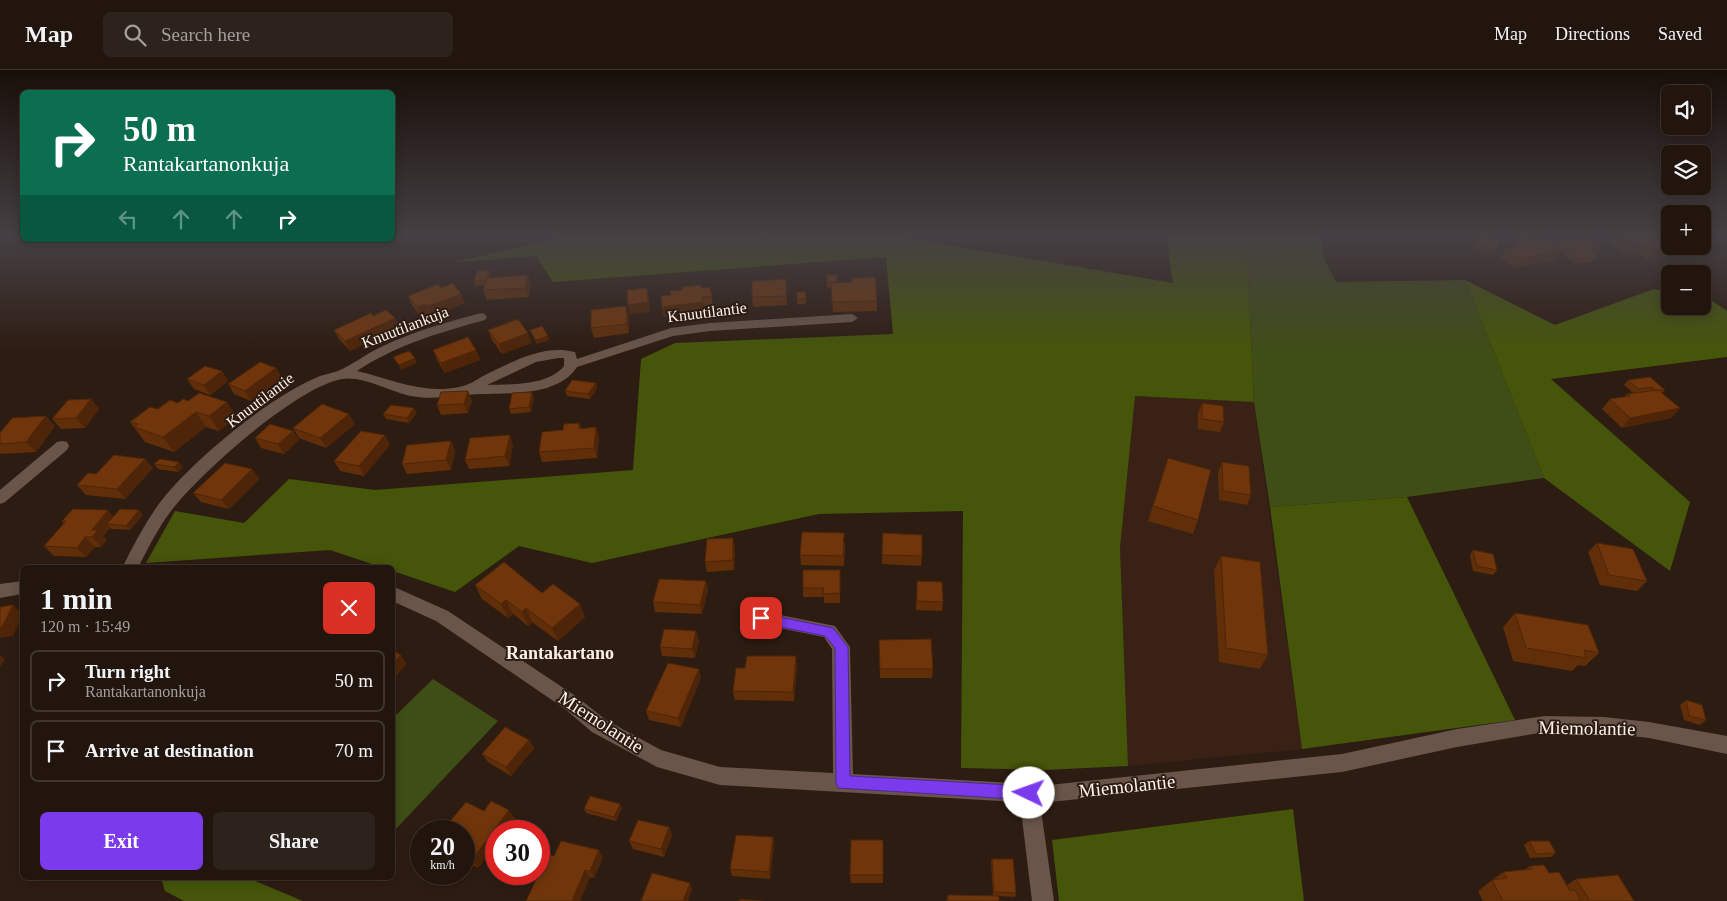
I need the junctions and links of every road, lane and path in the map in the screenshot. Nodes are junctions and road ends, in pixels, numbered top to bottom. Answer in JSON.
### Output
{"nodes":[{"id":1,"x":481,"y":317,"type":"dead end"},
{"id":2,"x":852,"y":318,"type":"dead end"},
{"id":3,"x":571,"y":365,"type":"junction"},
{"id":4,"x":345,"y":373,"type":"junction"},
{"id":5,"x":466,"y":390,"type":"junction"},
{"id":6,"x":62,"y":446,"type":"dead end"},
{"id":7,"x":0,"y":498,"type":"edge"},
{"id":8,"x":132,"y":565,"type":"edge"},
{"id":9,"x":20,"y":588,"type":"edge"},
{"id":10,"x":0,"y":591,"type":"edge"},
{"id":11,"x":395,"y":594,"type":"edge"},
{"id":12,"x":761,"y":618,"type":"dead end"},
{"id":13,"x":1727,"y":745,"type":"edge"},
{"id":14,"x":843,"y":783,"type":"junction"},
{"id":15,"x":1029,"y":793,"type":"junction"},
{"id":16,"x":1043,"y":901,"type":"edge"}],
"edges":[{"from":1,"to":4,"type":"street","name":"Knuutilankuja"},
{"from":2,"to":3,"type":"street","name":"Knuutilantie"},
{"from":3,"to":5,"type":"street","name":"Knuutilantie"},
{"from":3,"to":5,"type":"street","name":"Knuutilantie"},
{"from":4,"to":5,"type":"street","name":"Knuutilantie"},
{"from":4,"to":8,"type":"street","name":"Knuutilantie"},
{"from":6,"to":7,"type":"street"},
{"from":9,"to":10,"type":"street"},
{"from":11,"to":14,"type":"street","name":"Miemolantie"},
{"from":12,"to":14,"type":"street"},
{"from":13,"to":15,"type":"street","name":"Miemolantie"},
{"from":14,"to":15,"type":"street","name":"Miemolantie"},
{"from":15,"to":16,"type":"street"}]}
